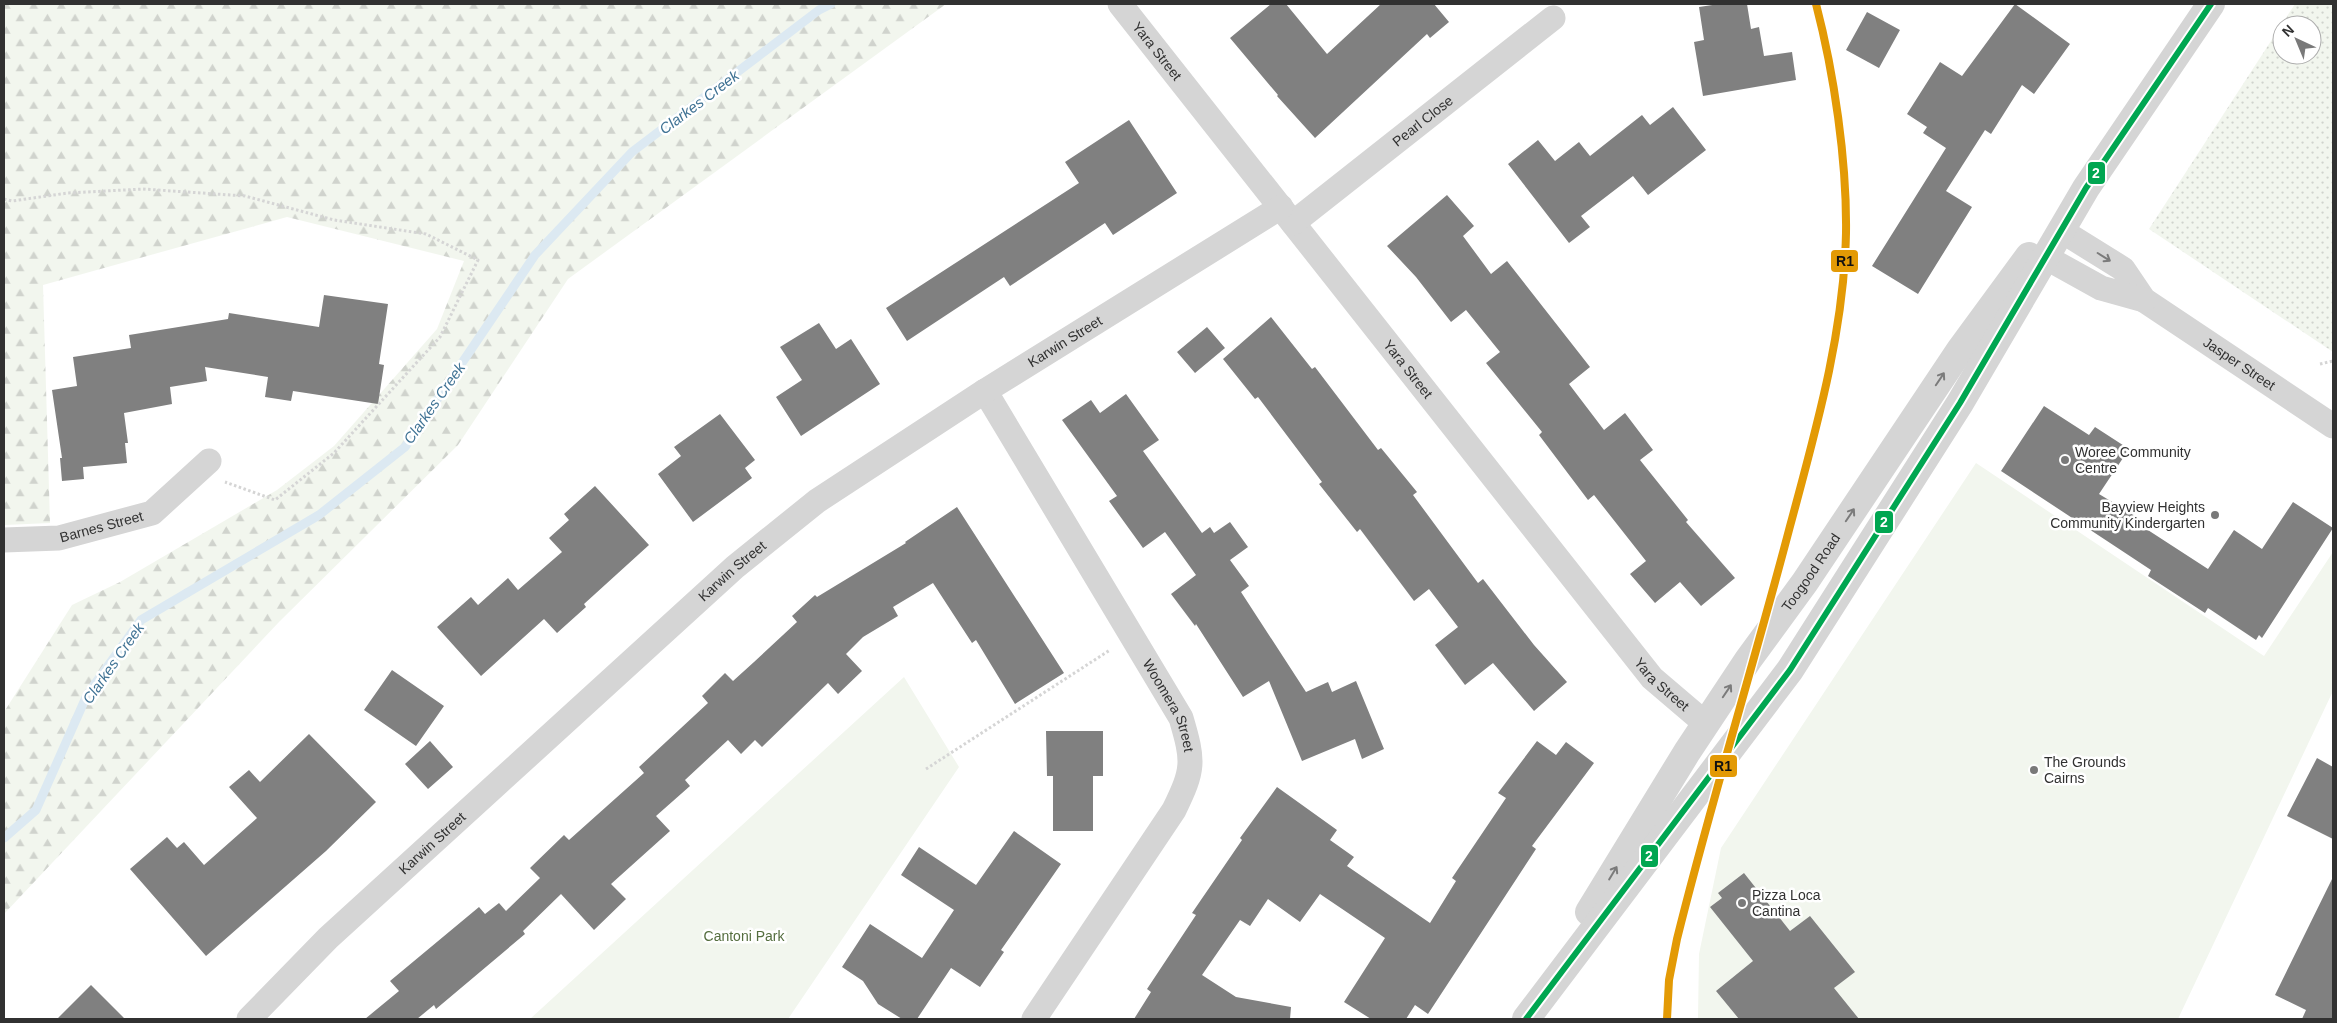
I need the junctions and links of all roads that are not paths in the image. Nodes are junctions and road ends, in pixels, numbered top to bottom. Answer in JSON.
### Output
{"nodes":[{"id":1,"x":1120,"y":4,"type":"edge"},
{"id":2,"x":2211,"y":4,"type":"edge"},
{"id":3,"x":1553,"y":18,"type":"dead end"},
{"id":4,"x":1287,"y":215,"type":"junction"},
{"id":5,"x":2051,"y":242,"type":"junction"},
{"id":6,"x":985,"y":391,"type":"junction"},
{"id":7,"x":2333,"y":426,"type":"edge"},
{"id":8,"x":203,"y":466,"type":"road end"},
{"id":9,"x":4,"y":540,"type":"edge"},
{"id":10,"x":1706,"y":724,"type":"junction"},
{"id":11,"x":1734,"y":744,"type":"junction"},
{"id":12,"x":249,"y":1019,"type":"edge"},
{"id":13,"x":1034,"y":1019,"type":"edge"},
{"id":14,"x":1525,"y":1019,"type":"edge"}],
"edges":[{"from":1,"to":4,"type":"street","name":"Yara Street"},
{"from":2,"to":5,"type":"street","name":"Toogood Road"},
{"from":3,"to":4,"type":"street","name":"Pearl Close"},
{"from":4,"to":6,"type":"street","name":"Karwin Street"},
{"from":4,"to":10,"type":"street","name":"Yara Street"},
{"from":5,"to":7,"type":"street","name":"Jasper Street"},
{"from":10,"to":5,"type":"street","name":"Toogood Road","one_way":true},
{"from":5,"to":11,"type":"street","name":"Toogood Road"},
{"from":6,"to":12,"type":"street","name":"Karwin Street"},
{"from":6,"to":13,"type":"street","name":"Woomera Street"},
{"from":8,"to":9,"type":"street","name":"Barnes Street"},
{"from":10,"to":11,"type":"street"},
{"from":14,"to":10,"type":"street","name":"Toogood Road","one_way":true},
{"from":11,"to":14,"type":"street","name":"Toogood Road"}]}
